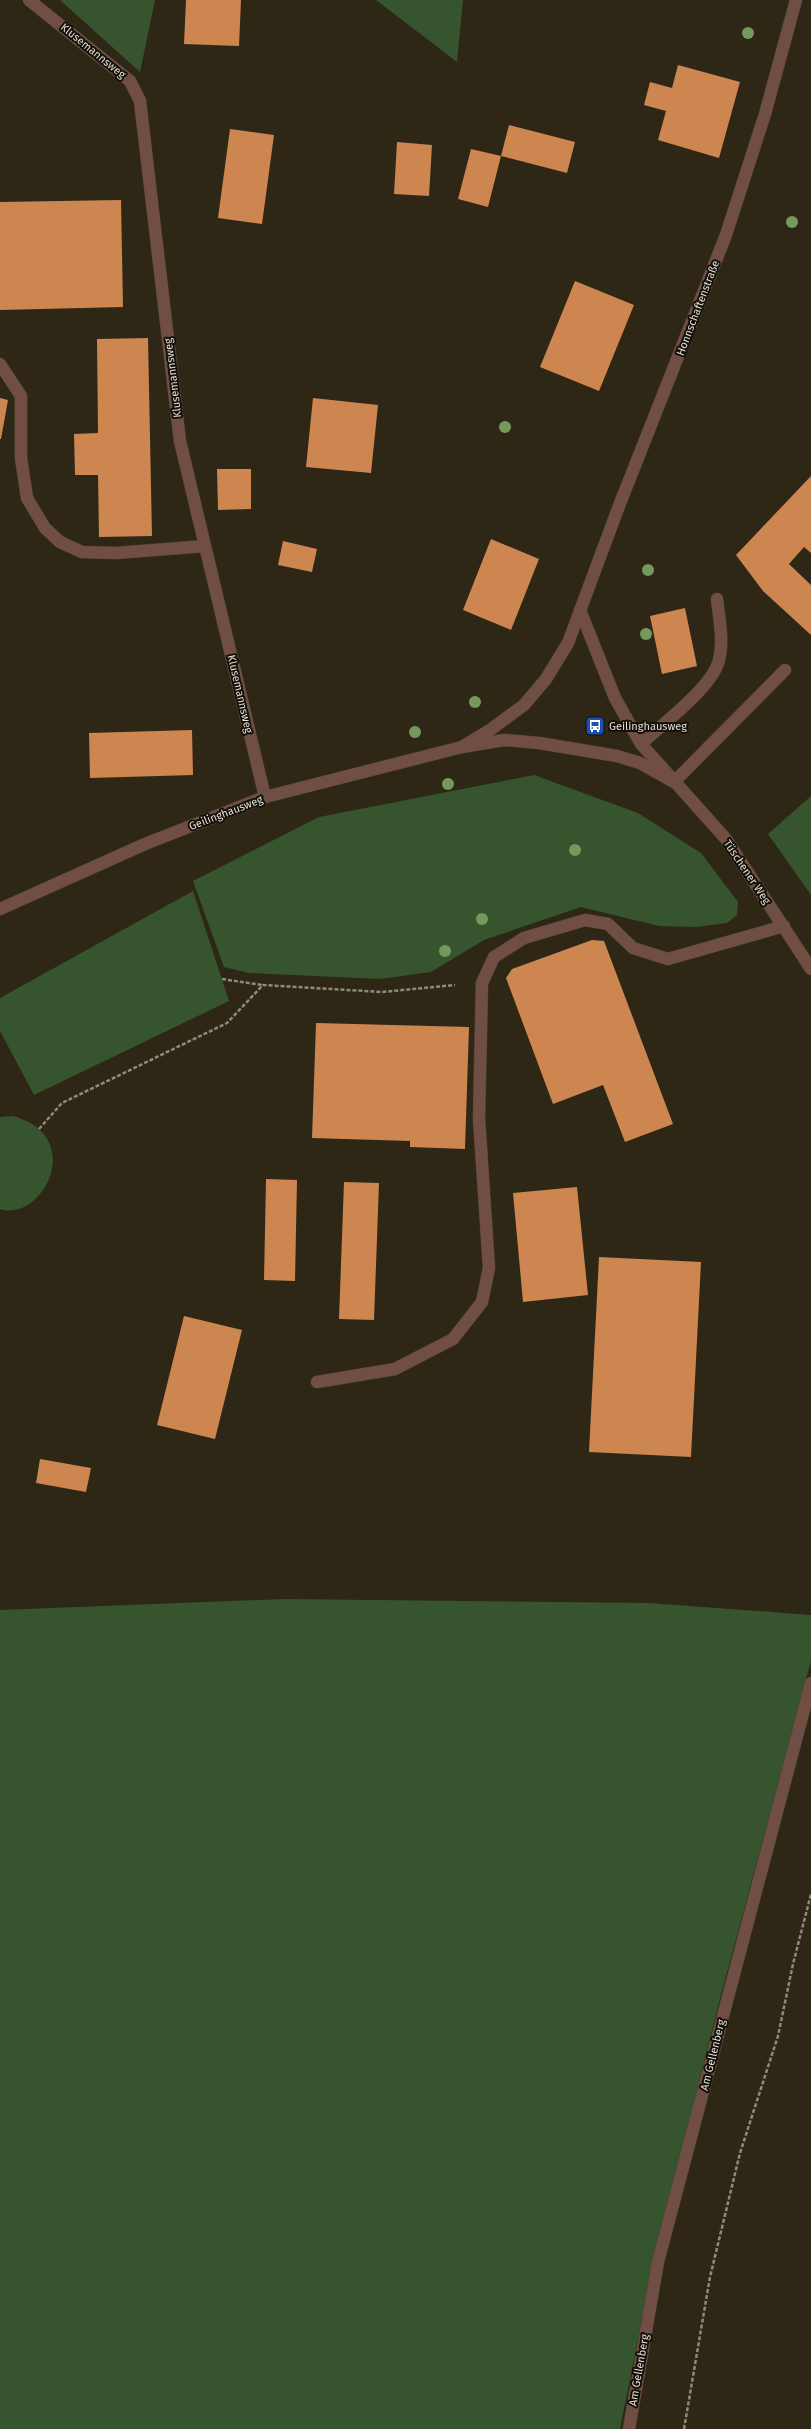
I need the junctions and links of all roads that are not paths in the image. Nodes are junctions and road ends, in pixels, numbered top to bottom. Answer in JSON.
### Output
{"nodes":[{"id":1,"x":30,"y":0,"type":"edge"},
{"id":2,"x":796,"y":0,"type":"edge"},
{"id":3,"x":0,"y":364,"type":"edge"},
{"id":4,"x":205,"y":546,"type":"junction"},
{"id":5,"x":717,"y":598,"type":"dead end"},
{"id":6,"x":580,"y":610,"type":"junction"},
{"id":7,"x":785,"y":670,"type":"dead end"},
{"id":8,"x":546,"y":679,"type":"joint"},
{"id":9,"x":539,"y":743,"type":"joint"},
{"id":10,"x":641,"y":744,"type":"junction"},
{"id":11,"x":462,"y":747,"type":"junction"},
{"id":12,"x":674,"y":782,"type":"junction"},
{"id":13,"x":265,"y":797,"type":"junction"},
{"id":14,"x":0,"y":909,"type":"edge"},
{"id":15,"x":784,"y":926,"type":"junction"},
{"id":16,"x":811,"y":969,"type":"edge"},
{"id":17,"x":317,"y":1382,"type":"dead end"},
{"id":18,"x":811,"y":1683,"type":"edge"},
{"id":19,"x":629,"y":2429,"type":"edge"}],
"edges":[{"from":1,"to":4,"type":"street","name":"Klusemannsweg"},
{"from":2,"to":6,"type":"street","name":"Honnschaftenstraße"},
{"from":3,"to":4,"type":"street"},
{"from":4,"to":13,"type":"street","name":"Klusemannsweg"},
{"from":5,"to":10,"type":"street"},
{"from":6,"to":8,"type":"street","name":"Honnschaftenstraße"},
{"from":6,"to":10,"type":"street","name":"Tüschener Weg"},
{"from":7,"to":12,"type":"street"},
{"from":8,"to":11,"type":"street","name":"Geilinghausweg"},
{"from":9,"to":11,"type":"street","name":"Geilinghausweg"},
{"from":9,"to":12,"type":"street","name":"Tüschener Weg"},
{"from":10,"to":12,"type":"street","name":"Tüschener Weg"},
{"from":11,"to":13,"type":"street","name":"Geilinghausweg"},
{"from":12,"to":15,"type":"street","name":"Tüschener Weg"},
{"from":13,"to":14,"type":"street","name":"Geilinghausweg"},
{"from":15,"to":16,"type":"street","name":"Tüschener Weg"},
{"from":15,"to":17,"type":"street"},
{"from":18,"to":19,"type":"street","name":"Am Gellenberg"}]}
